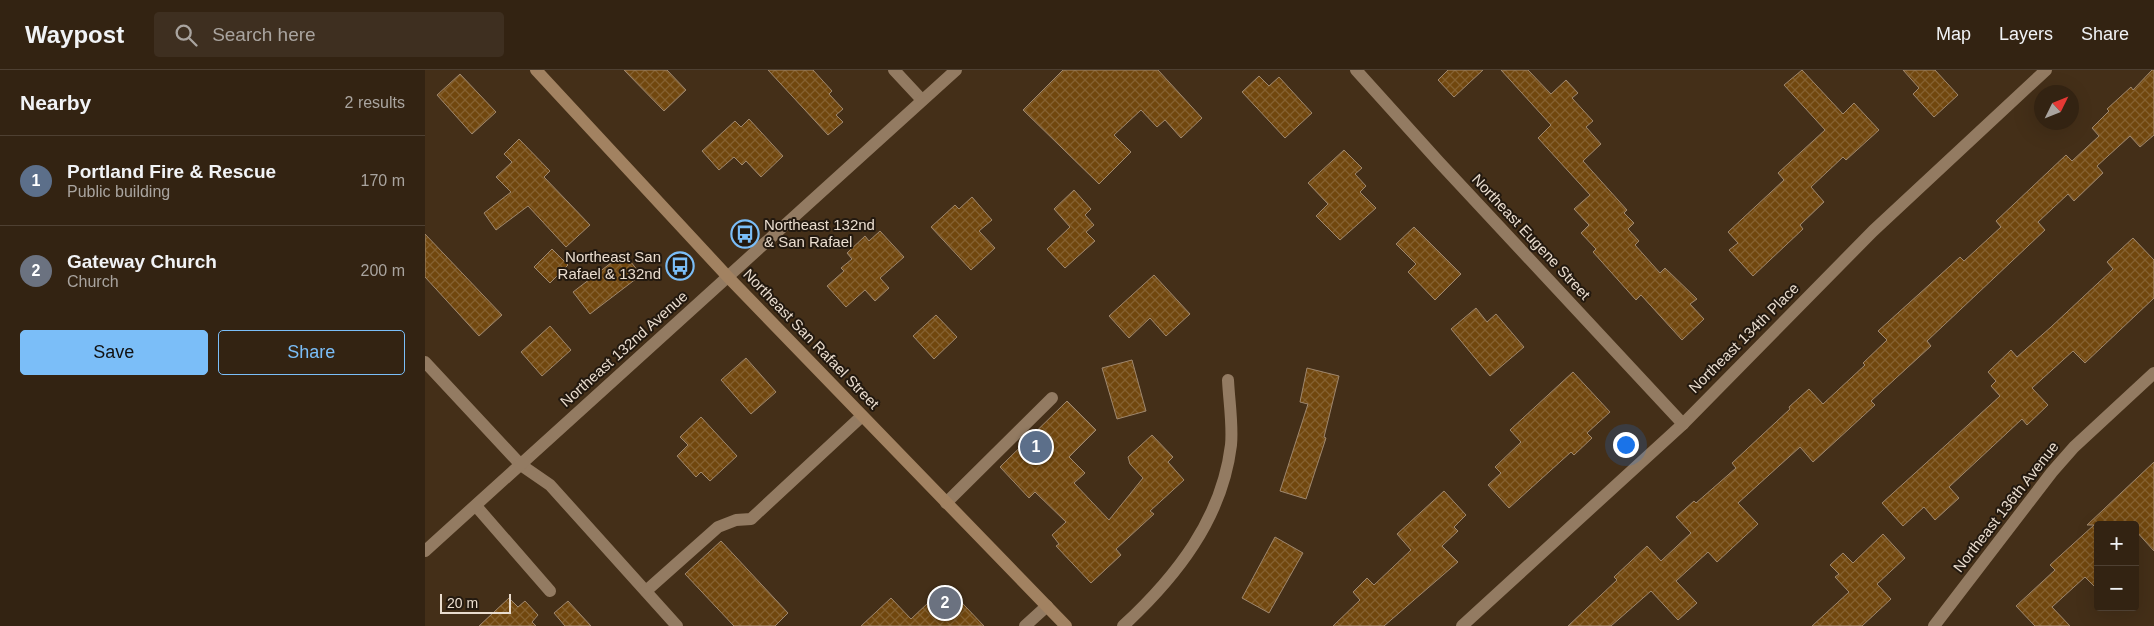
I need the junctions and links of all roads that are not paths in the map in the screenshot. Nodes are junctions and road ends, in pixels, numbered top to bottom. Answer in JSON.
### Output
{"nodes":[{"id":1,"x":536,"y":70,"type":"edge"},
{"id":2,"x":894,"y":70,"type":"edge"},
{"id":3,"x":956,"y":70,"type":"edge"},
{"id":4,"x":1356,"y":70,"type":"edge"},
{"id":5,"x":2046,"y":70,"type":"edge"},
{"id":6,"x":922,"y":100,"type":"junction"},
{"id":7,"x":728,"y":277,"type":"junction"},
{"id":8,"x":425,"y":362,"type":"edge"},
{"id":9,"x":2154,"y":373,"type":"edge"},
{"id":10,"x":1228,"y":380,"type":"dead end"},
{"id":11,"x":1051,"y":398,"type":"dead end"},
{"id":12,"x":862,"y":416,"type":"junction"},
{"id":13,"x":1683,"y":424,"type":"junction"},
{"id":14,"x":521,"y":465,"type":"junction"},
{"id":15,"x":946,"y":503,"type":"junction"},
{"id":16,"x":475,"y":506,"type":"junction"},
{"id":17,"x":425,"y":551,"type":"edge"},
{"id":18,"x":549,"y":591,"type":"dead end"},
{"id":19,"x":646,"y":591,"type":"junction"},
{"id":20,"x":1047,"y":606,"type":"junction"},
{"id":21,"x":677,"y":626,"type":"edge"},
{"id":22,"x":1025,"y":626,"type":"edge"},
{"id":23,"x":1066,"y":626,"type":"edge"},
{"id":24,"x":1123,"y":626,"type":"edge"},
{"id":25,"x":1462,"y":626,"type":"edge"},
{"id":26,"x":1934,"y":626,"type":"edge"}],
"edges":[{"from":1,"to":7,"type":"street","name":"Northeast San Rafael Street"},
{"from":2,"to":6,"type":"street"},
{"from":3,"to":6,"type":"street","name":"Northeast 132nd Avenue"},
{"from":4,"to":13,"type":"street","name":"Northeast Eugene Street"},
{"from":5,"to":13,"type":"street","name":"Northeast 134th Place"},
{"from":6,"to":7,"type":"street","name":"Northeast 132nd Avenue"},
{"from":7,"to":12,"type":"street","name":"Northeast San Rafael Street"},
{"from":7,"to":14,"type":"street","name":"Northeast 132nd Avenue"},
{"from":8,"to":14,"type":"street"},
{"from":9,"to":26,"type":"street","name":"Northeast 136th Avenue"},
{"from":10,"to":24,"type":"street"},
{"from":11,"to":15,"type":"street"},
{"from":12,"to":15,"type":"street","name":"Northeast San Rafael Street"},
{"from":12,"to":19,"type":"street"},
{"from":13,"to":25,"type":"street","name":"Northeast 134th Place"},
{"from":14,"to":16,"type":"street","name":"Northeast 132nd Avenue"},
{"from":14,"to":19,"type":"street"},
{"from":15,"to":20,"type":"street","name":"Northeast San Rafael Street"},
{"from":16,"to":17,"type":"street","name":"Northeast 132nd Avenue"},
{"from":16,"to":18,"type":"street"},
{"from":19,"to":21,"type":"street"},
{"from":20,"to":22,"type":"street"},
{"from":20,"to":23,"type":"street","name":"Northeast San Rafael Street"}]}
